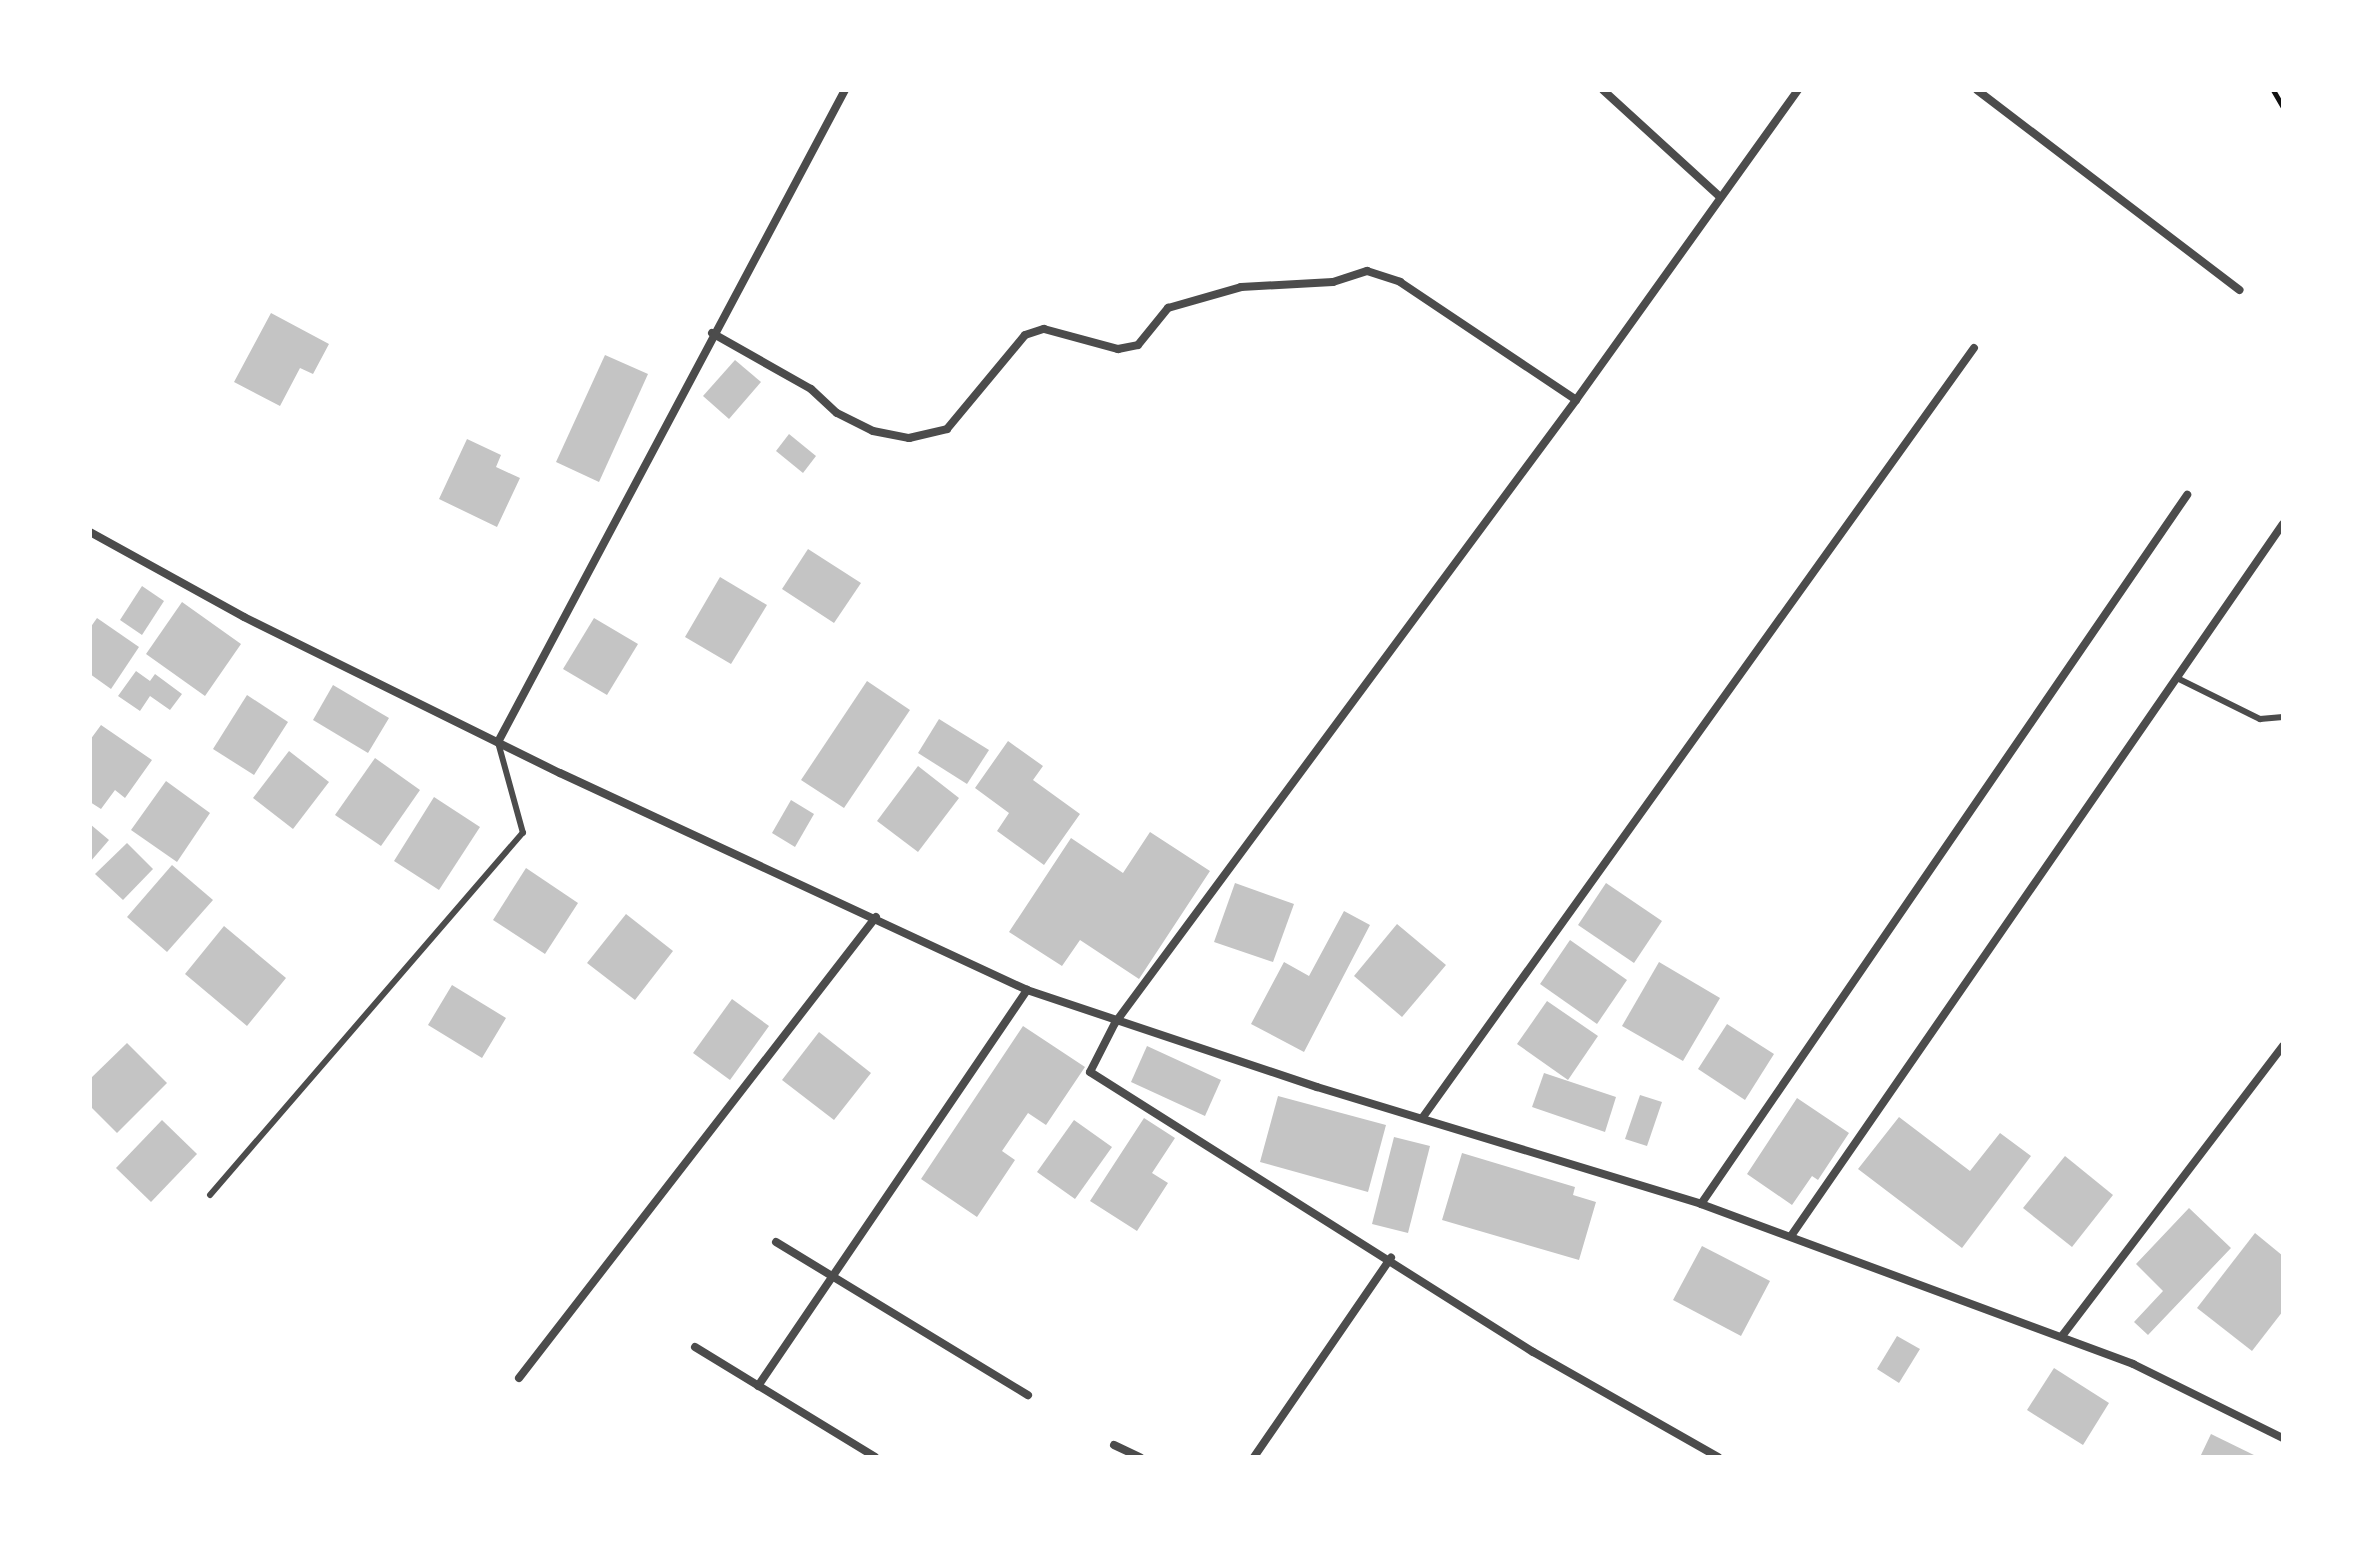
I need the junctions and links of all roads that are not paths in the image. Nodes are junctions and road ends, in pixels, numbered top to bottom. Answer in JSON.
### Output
{"nodes":[{"id":1,"x":845,"y":90,"type":"edge"},
{"id":2,"x":1603,"y":90,"type":"edge"},
{"id":3,"x":1798,"y":90,"type":"edge"},
{"id":4,"x":1977,"y":90,"type":"edge"},
{"id":5,"x":1720,"y":197,"type":"junction"},
{"id":6,"x":2240,"y":290,"type":"dead end"},
{"id":7,"x":712,"y":333,"type":"junction"},
{"id":8,"x":1974,"y":348,"type":"dead end"},
{"id":9,"x":1576,"y":400,"type":"junction"},
{"id":10,"x":2187,"y":495,"type":"dead end"},
{"id":11,"x":2283,"y":524,"type":"edge"},
{"id":12,"x":90,"y":532,"type":"edge"},
{"id":13,"x":2177,"y":678,"type":"junction"},
{"id":14,"x":2283,"y":717,"type":"edge"},
{"id":15,"x":498,"y":742,"type":"junction"},
{"id":16,"x":876,"y":917,"type":"junction"},
{"id":17,"x":1027,"y":990,"type":"junction"},
{"id":18,"x":1115,"y":1023,"type":"junction"},
{"id":19,"x":2283,"y":1046,"type":"edge"},
{"id":20,"x":1423,"y":1117,"type":"junction"},
{"id":21,"x":210,"y":1195,"type":"dead end"},
{"id":22,"x":1701,"y":1204,"type":"junction"},
{"id":23,"x":1791,"y":1236,"type":"junction"},
{"id":24,"x":776,"y":1242,"type":"dead end"},
{"id":25,"x":1391,"y":1258,"type":"junction"},
{"id":26,"x":832,"y":1277,"type":"junction"},
{"id":27,"x":2062,"y":1336,"type":"junction"},
{"id":28,"x":695,"y":1347,"type":"dead end"},
{"id":29,"x":519,"y":1378,"type":"dead end"},
{"id":30,"x":758,"y":1386,"type":"junction"},
{"id":31,"x":1028,"y":1395,"type":"dead end"},
{"id":32,"x":2283,"y":1438,"type":"edge"},
{"id":33,"x":1114,"y":1445,"type":"dead end"},
{"id":34,"x":875,"y":1457,"type":"edge"},
{"id":35,"x":1140,"y":1457,"type":"edge"},
{"id":36,"x":1254,"y":1457,"type":"edge"},
{"id":37,"x":1718,"y":1457,"type":"edge"}],
"edges":[{"from":1,"to":7,"type":"street"},
{"from":2,"to":5,"type":"street"},
{"from":3,"to":5,"type":"street"},
{"from":4,"to":6,"type":"street"},
{"from":5,"to":9,"type":"street"},
{"from":7,"to":9,"type":"street"},
{"from":7,"to":15,"type":"street"},
{"from":8,"to":20,"type":"street"},
{"from":9,"to":18,"type":"street"},
{"from":10,"to":22,"type":"street"},
{"from":11,"to":13,"type":"street"},
{"from":12,"to":15,"type":"street"},
{"from":13,"to":14,"type":"lane"},
{"from":13,"to":23,"type":"street"},
{"from":15,"to":16,"type":"street"},
{"from":15,"to":21,"type":"lane"},
{"from":16,"to":17,"type":"street"},
{"from":16,"to":29,"type":"street"},
{"from":17,"to":18,"type":"street"},
{"from":17,"to":26,"type":"street"},
{"from":18,"to":20,"type":"street"},
{"from":18,"to":25,"type":"street"},
{"from":19,"to":27,"type":"street"},
{"from":20,"to":22,"type":"street"},
{"from":22,"to":23,"type":"street"},
{"from":23,"to":27,"type":"street"},
{"from":24,"to":26,"type":"street"},
{"from":25,"to":36,"type":"street"},
{"from":25,"to":37,"type":"street"},
{"from":26,"to":30,"type":"street"},
{"from":26,"to":31,"type":"street"},
{"from":27,"to":32,"type":"street"},
{"from":28,"to":30,"type":"street"},
{"from":30,"to":34,"type":"street"},
{"from":33,"to":35,"type":"street"}]}
